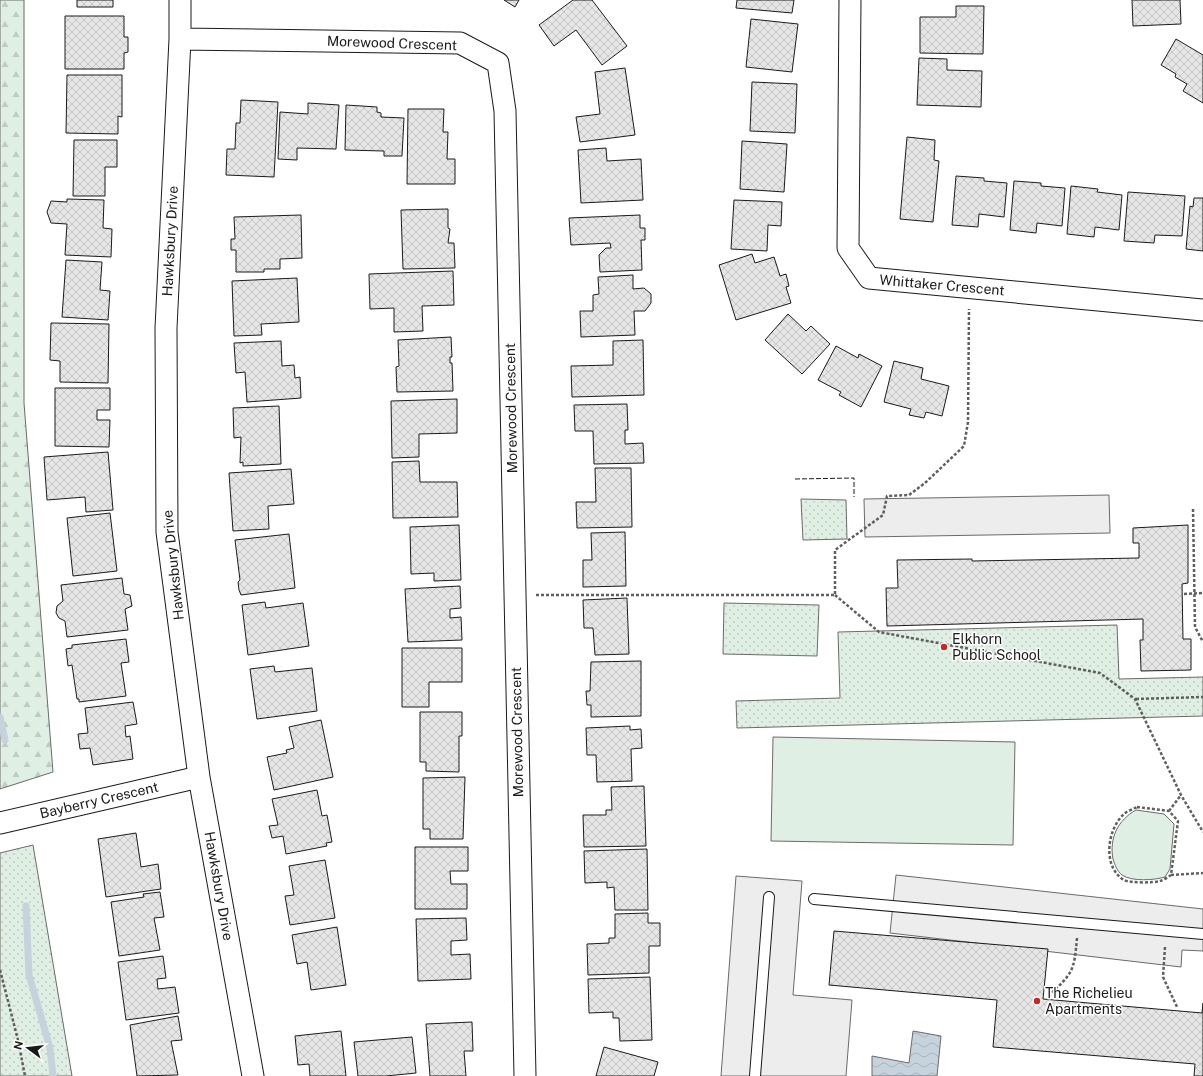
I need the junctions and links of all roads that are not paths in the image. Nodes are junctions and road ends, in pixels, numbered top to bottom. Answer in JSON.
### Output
{"nodes":[{"id":1,"x":180,"y":0,"type":"edge"},
{"id":2,"x":850,"y":0,"type":"edge"},
{"id":3,"x":180,"y":39,"type":"junction"},
{"id":4,"x":1203,"y":310,"type":"edge"},
{"id":5,"x":199,"y":777,"type":"junction"},
{"id":6,"x":0,"y":823,"type":"edge"},
{"id":7,"x":769,"y":897,"type":"dead end"},
{"id":8,"x":814,"y":899,"type":"dead end"},
{"id":9,"x":1203,"y":934,"type":"edge"},
{"id":10,"x":254,"y":1076,"type":"edge"},
{"id":11,"x":525,"y":1076,"type":"edge"},
{"id":12,"x":755,"y":1076,"type":"edge"}],
"edges":[{"from":1,"to":3,"type":"street","name":"Hawksbury Drive"},
{"from":2,"to":4,"type":"street","name":"Whittaker Crescent"},
{"from":3,"to":5,"type":"street","name":"Hawksbury Drive"},
{"from":3,"to":11,"type":"street","name":"Morewood Crescent"},
{"from":5,"to":6,"type":"street","name":"Bayberry Crescent"},
{"from":5,"to":10,"type":"street","name":"Hawksbury Drive"},
{"from":7,"to":12,"type":"lane"},
{"from":8,"to":9,"type":"lane"}]}
